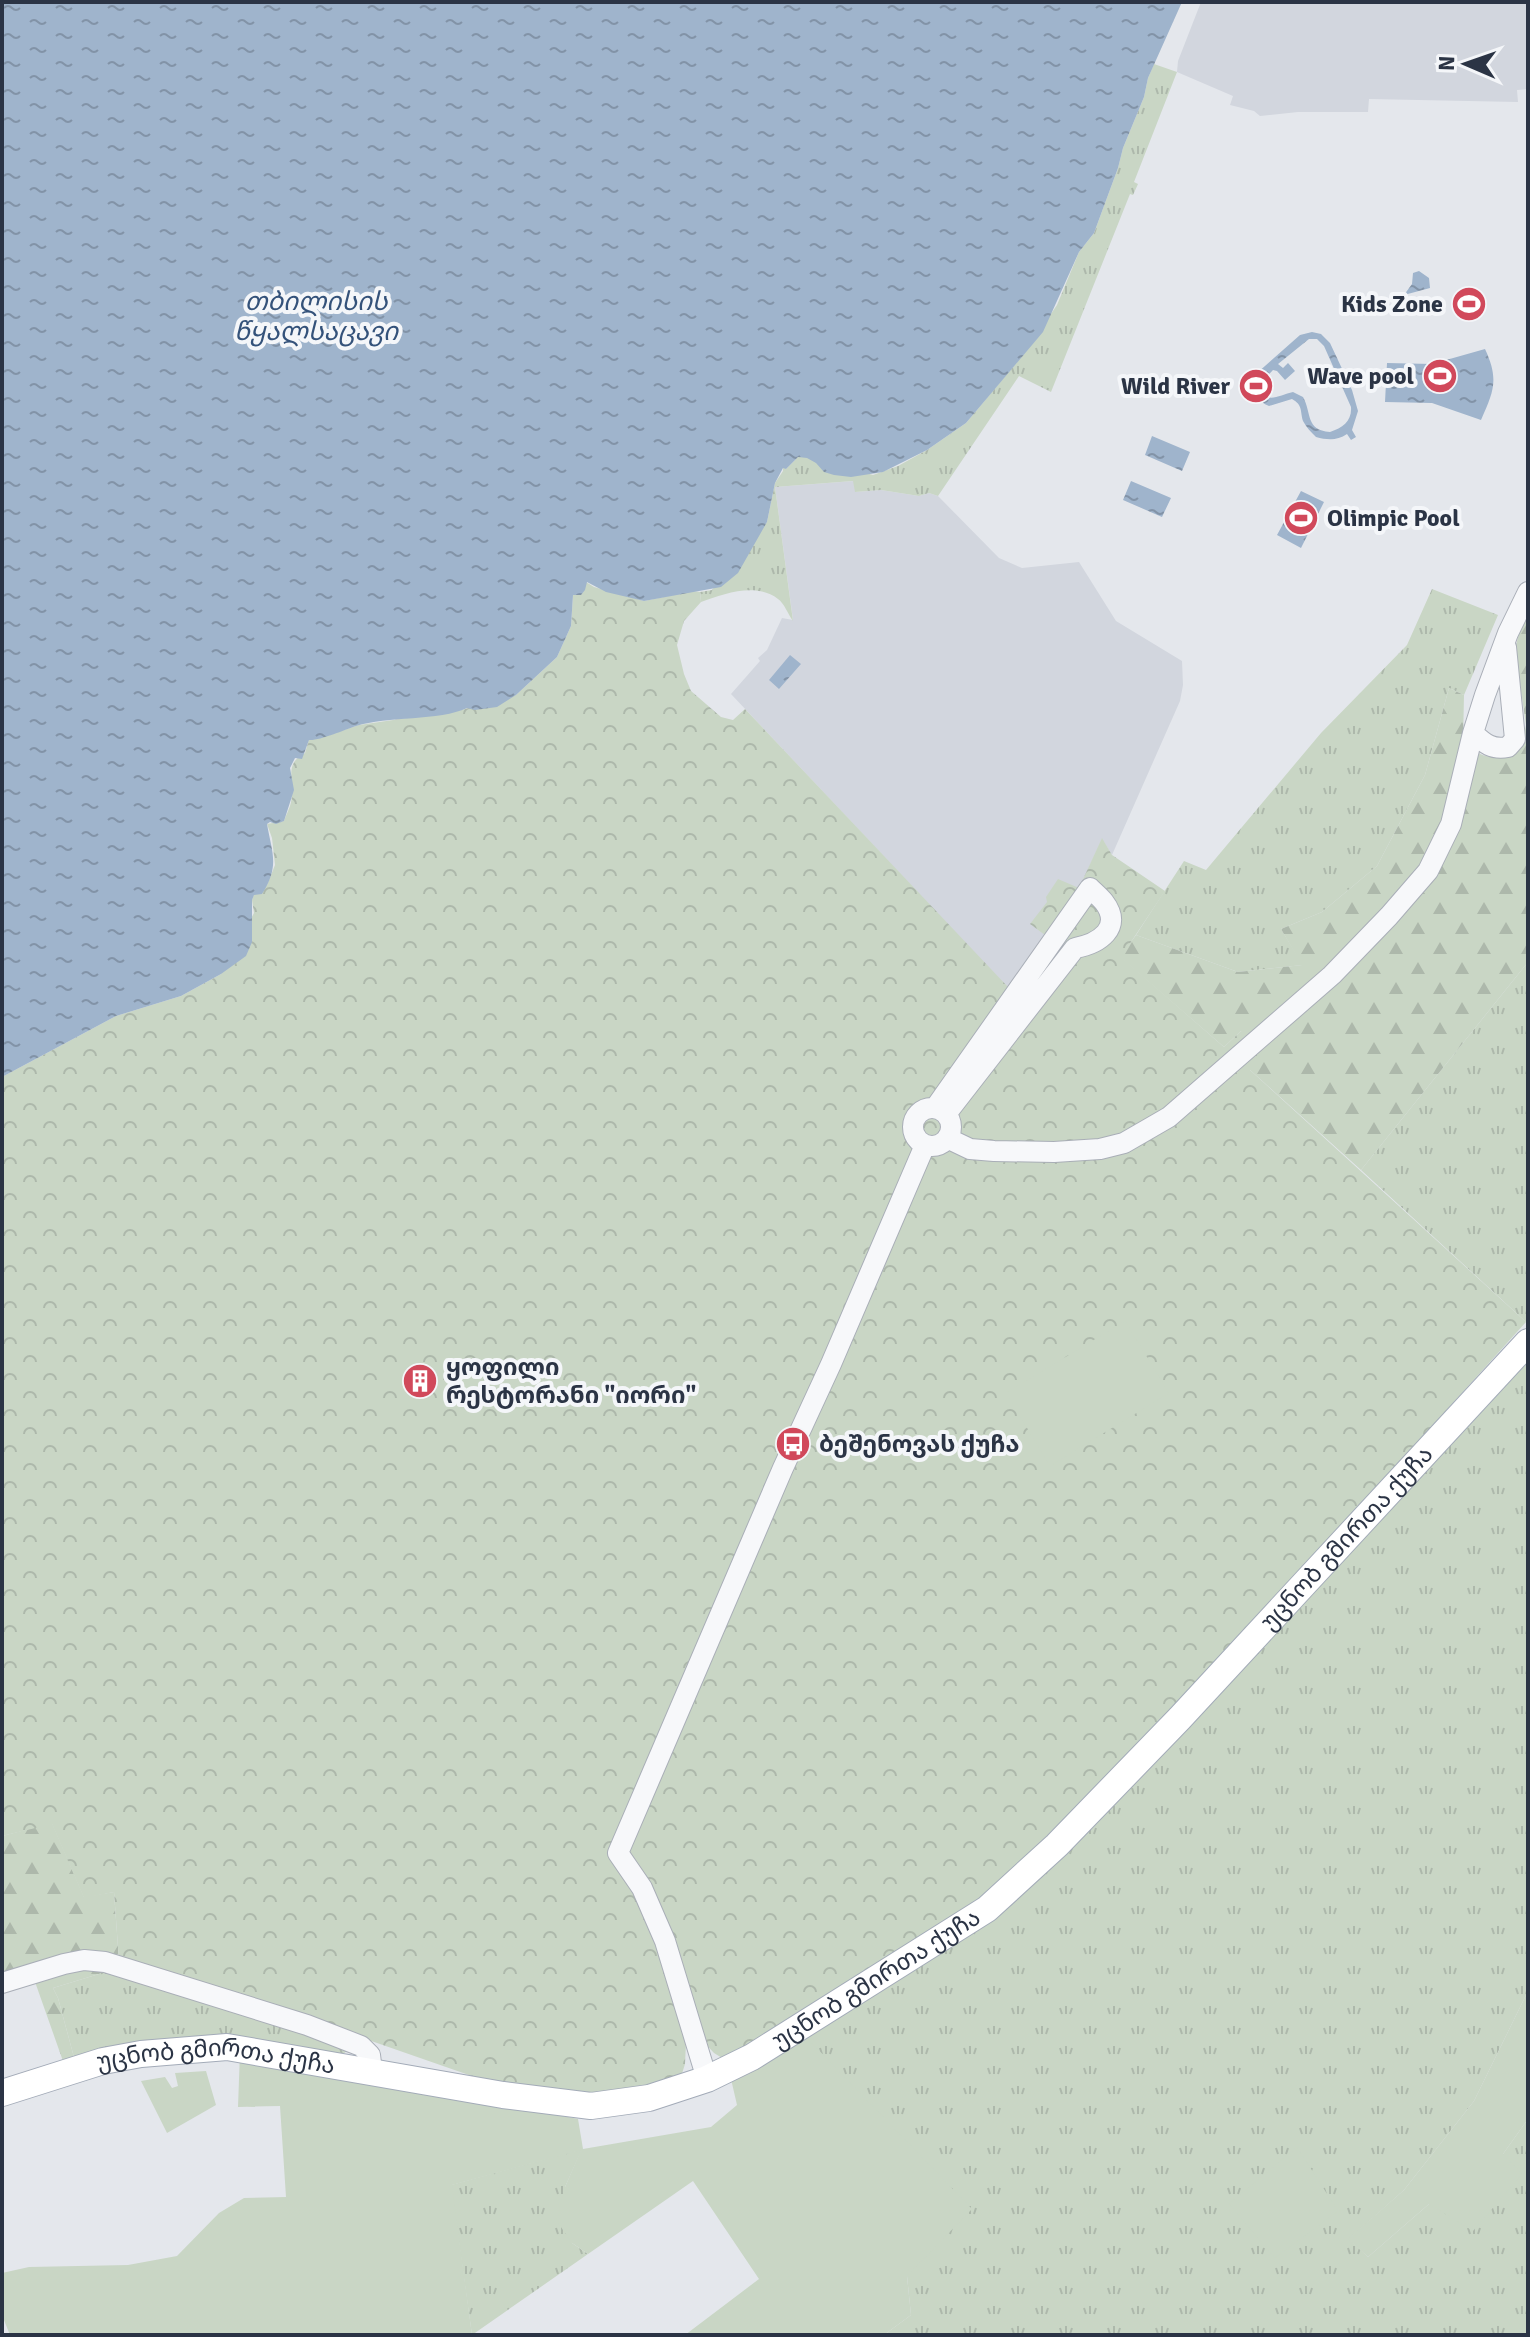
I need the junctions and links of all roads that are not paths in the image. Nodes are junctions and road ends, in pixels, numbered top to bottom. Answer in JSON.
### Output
{"nodes":[{"id":1,"x":1528,"y":592,"type":"edge"},
{"id":2,"x":1505,"y":641,"type":"junction"},
{"id":3,"x":1473,"y":733,"type":"junction"},
{"id":4,"x":941,"y":1111,"type":"junction"},
{"id":5,"x":947,"y":1138,"type":"junction"},
{"id":6,"x":925,"y":1145,"type":"junction"},
{"id":7,"x":1528,"y":1342,"type":"edge"},
{"id":8,"x":2,"y":1983,"type":"edge"},
{"id":9,"x":372,"y":2071,"type":"junction"},
{"id":10,"x":707,"y":2079,"type":"junction"},
{"id":11,"x":2,"y":2093,"type":"edge"}],
"edges":[{"from":1,"to":2,"type":"street"},
{"from":2,"to":3,"type":"street"},
{"from":2,"to":3,"type":"street"},
{"from":3,"to":5,"type":"street"},
{"from":4,"to":4,"type":"street"},
{"from":4,"to":5,"type":"street"},
{"from":4,"to":6,"type":"street"},
{"from":5,"to":6,"type":"street"},
{"from":6,"to":10,"type":"street"},
{"from":7,"to":10,"type":"main road","name":"უცნობ გმირთა ქუჩა"},
{"from":8,"to":9,"type":"street"},
{"from":9,"to":10,"type":"main road","name":"უცნობ გმირთა ქუჩა"},
{"from":9,"to":11,"type":"main road","name":"უცნობ გმირთა ქუჩა"}]}
